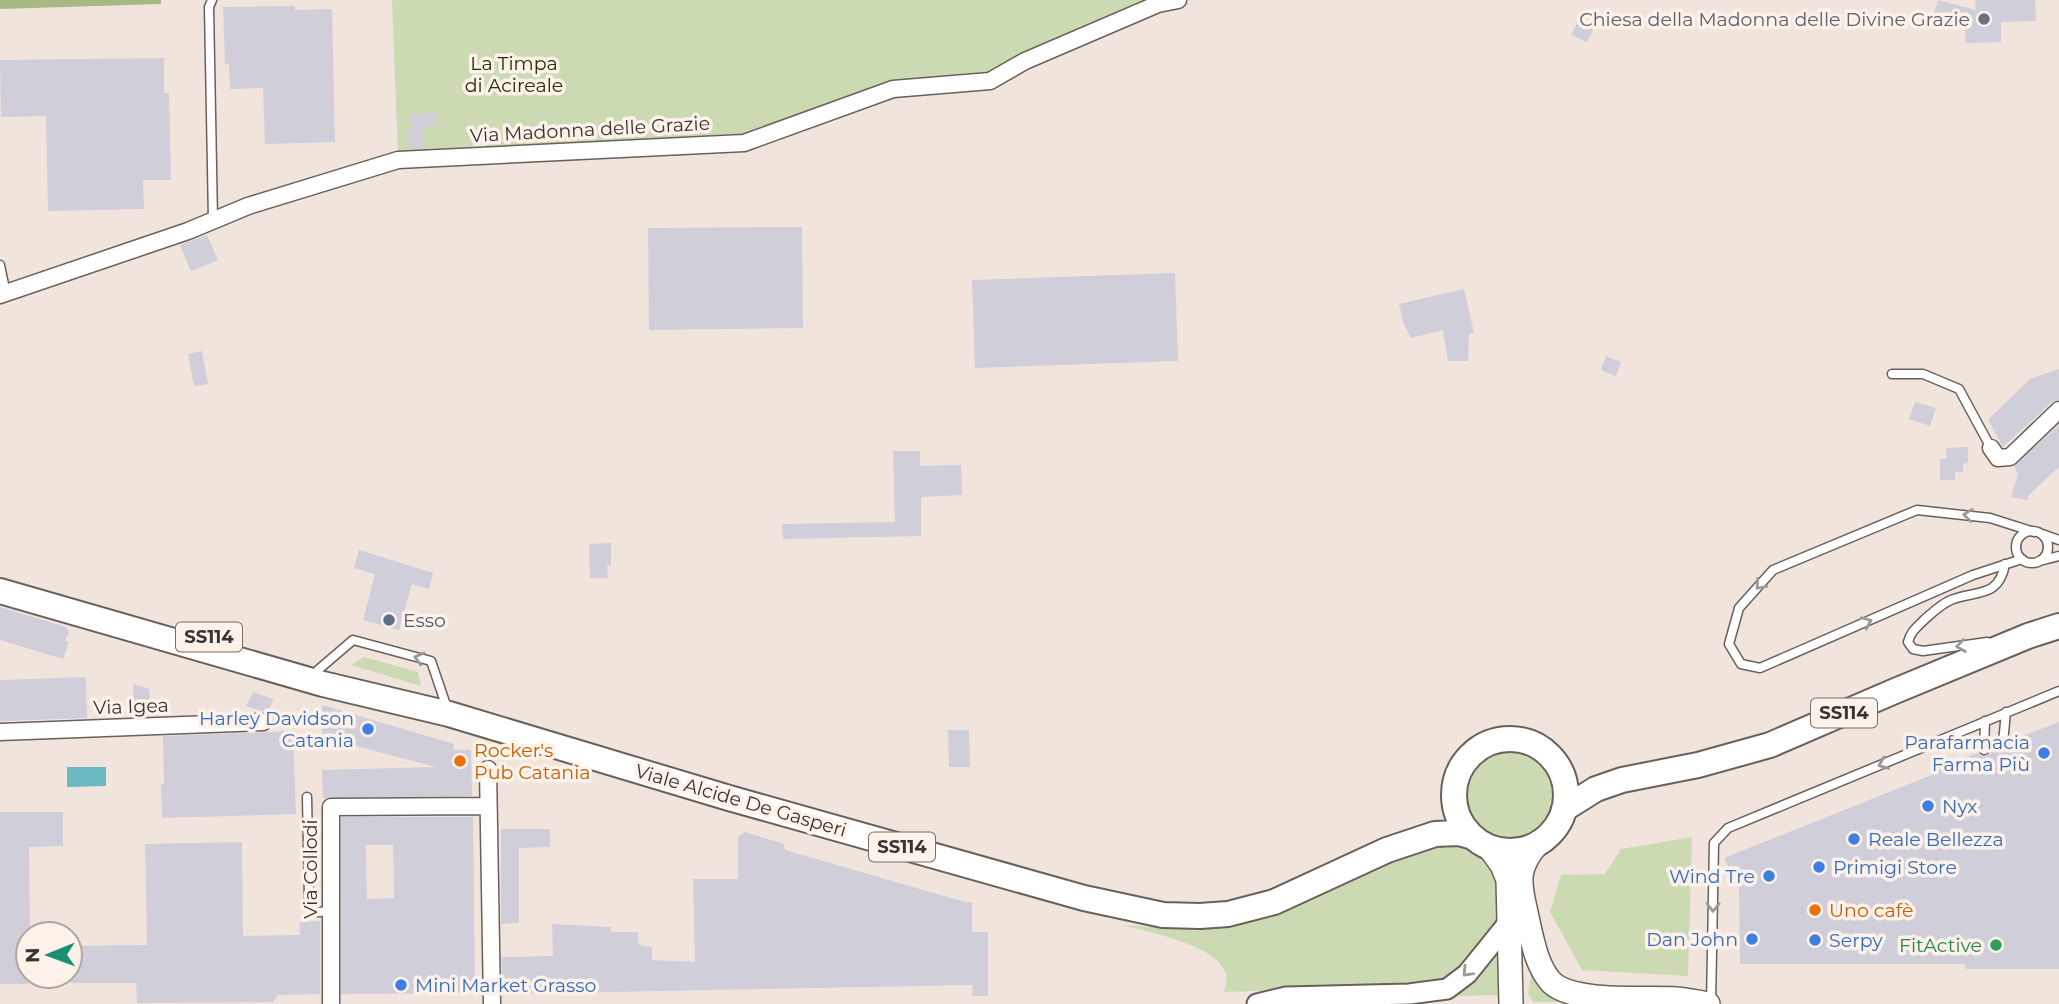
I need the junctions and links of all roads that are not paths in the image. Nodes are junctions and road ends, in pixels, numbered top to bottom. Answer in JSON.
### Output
{"nodes":[{"id":1,"x":212,"y":0,"type":"edge"},
{"id":2,"x":1178,"y":0,"type":"edge"},
{"id":3,"x":213,"y":220,"type":"junction"},
{"id":4,"x":0,"y":265,"type":"edge"},
{"id":5,"x":3,"y":295,"type":"edge"},
{"id":6,"x":1892,"y":374,"type":"dead end"},
{"id":7,"x":2059,"y":410,"type":"edge"},
{"id":8,"x":1991,"y":448,"type":"joint"},
{"id":9,"x":2037,"y":532,"type":"junction"},
{"id":10,"x":2059,"y":540,"type":"edge"},
{"id":11,"x":2059,"y":556,"type":"edge"},
{"id":12,"x":2022,"y":559,"type":"junction"},
{"id":13,"x":2037,"y":562,"type":"junction"},
{"id":14,"x":2006,"y":564,"type":"junction"},
{"id":15,"x":0,"y":574,"type":"edge"},
{"id":16,"x":0,"y":591,"type":"edge"},
{"id":17,"x":2059,"y":626,"type":"edge"},
{"id":18,"x":2028,"y":636,"type":"junction"},
{"id":19,"x":318,"y":670,"type":"junction"},
{"id":20,"x":2059,"y":691,"type":"edge"},
{"id":21,"x":416,"y":705,"type":"junction"},
{"id":22,"x":2006,"y":712,"type":"junction"},
{"id":23,"x":449,"y":714,"type":"junction"},
{"id":24,"x":1985,"y":721,"type":"junction"},
{"id":25,"x":263,"y":722,"type":"dead end"},
{"id":26,"x":0,"y":732,"type":"edge"},
{"id":27,"x":2003,"y":743,"type":"dead end"},
{"id":28,"x":1984,"y":750,"type":"dead end"},
{"id":29,"x":1558,"y":766,"type":"junction"},
{"id":30,"x":488,"y":769,"type":"dead end"},
{"id":31,"x":1622,"y":780,"type":"junction"},
{"id":32,"x":1454,"y":792,"type":"junction"},
{"id":33,"x":307,"y":797,"type":"dead end"},
{"id":34,"x":488,"y":806,"type":"junction"},
{"id":35,"x":1564,"y":809,"type":"junction"},
{"id":36,"x":1481,"y":842,"type":"junction"},
{"id":37,"x":1538,"y":843,"type":"junction"},
{"id":38,"x":1387,"y":850,"type":"junction"},
{"id":39,"x":331,"y":911,"type":"junction"},
{"id":40,"x":1519,"y":925,"type":"junction"},
{"id":41,"x":1605,"y":1001,"type":"edge"},
{"id":42,"x":331,"y":1004,"type":"edge"},
{"id":43,"x":492,"y":1004,"type":"edge"},
{"id":44,"x":1257,"y":1004,"type":"edge"},
{"id":45,"x":1512,"y":1004,"type":"edge"},
{"id":46,"x":1710,"y":1004,"type":"edge"}],
"edges":[{"from":1,"to":3,"type":"lane"},
{"from":2,"to":3,"type":"street","name":"Via Madonna delle Grazie"},
{"from":3,"to":5,"type":"street","name":"Via Madonna delle Grazie"},
{"from":4,"to":5,"type":"lane"},
{"from":6,"to":8,"type":"lane"},
{"from":7,"to":8,"type":"street"},
{"from":9,"to":10,"type":"lane"},
{"from":9,"to":12,"type":"lane"},
{"from":9,"to":13,"type":"lane"},
{"from":9,"to":14,"type":"lane","one_way":true},
{"from":11,"to":13,"type":"lane"},
{"from":12,"to":13,"type":"lane"},
{"from":12,"to":14,"type":"lane"},
{"from":18,"to":14,"type":"lane","one_way":true},
{"from":15,"to":19,"type":"main road","name":"Viale Alcide De Gasperi","number":"SS114"},
{"from":16,"to":21,"type":"main road","name":"Viale Alcide De Gasperi","number":"SS114"},
{"from":17,"to":18,"type":"main road","number":"SS114"},
{"from":18,"to":31,"type":"main road","number":"SS114"},
{"from":19,"to":21,"type":"main road","name":"Viale Alcide De Gasperi","number":"SS114"},
{"from":23,"to":19,"type":"lane","one_way":true},
{"from":20,"to":22,"type":"lane"},
{"from":21,"to":23,"type":"main road","name":"Viale Alcide De Gasperi","number":"SS114"},
{"from":22,"to":24,"type":"lane"},
{"from":22,"to":27,"type":"lane"},
{"from":23,"to":38,"type":"main road","name":"Viale Alcide De Gasperi","number":"SS114"},
{"from":24,"to":28,"type":"lane"},
{"from":24,"to":46,"type":"lane","one_way":true},
{"from":25,"to":26,"type":"street","name":"Via Igea"},
{"from":29,"to":31,"type":"main road"},
{"from":29,"to":32,"type":"main road"},
{"from":29,"to":35,"type":"main road"},
{"from":30,"to":34,"type":"street"},
{"from":31,"to":35,"type":"main road"},
{"from":32,"to":36,"type":"main road"},
{"from":32,"to":38,"type":"main road"},
{"from":33,"to":39,"type":"lane"},
{"from":34,"to":39,"type":"street","name":"Via Collodi"},
{"from":34,"to":43,"type":"street"},
{"from":35,"to":37,"type":"main road"},
{"from":36,"to":37,"type":"main road"},
{"from":36,"to":38,"type":"main road"},
{"from":36,"to":40,"type":"main road"},
{"from":37,"to":40,"type":"main road"},
{"from":39,"to":42,"type":"street","name":"Via Collodi"},
{"from":40,"to":41,"type":"main road"},
{"from":40,"to":44,"type":"street","one_way":true},
{"from":40,"to":45,"type":"main road"},
{"from":41,"to":46,"type":"main road"}]}
